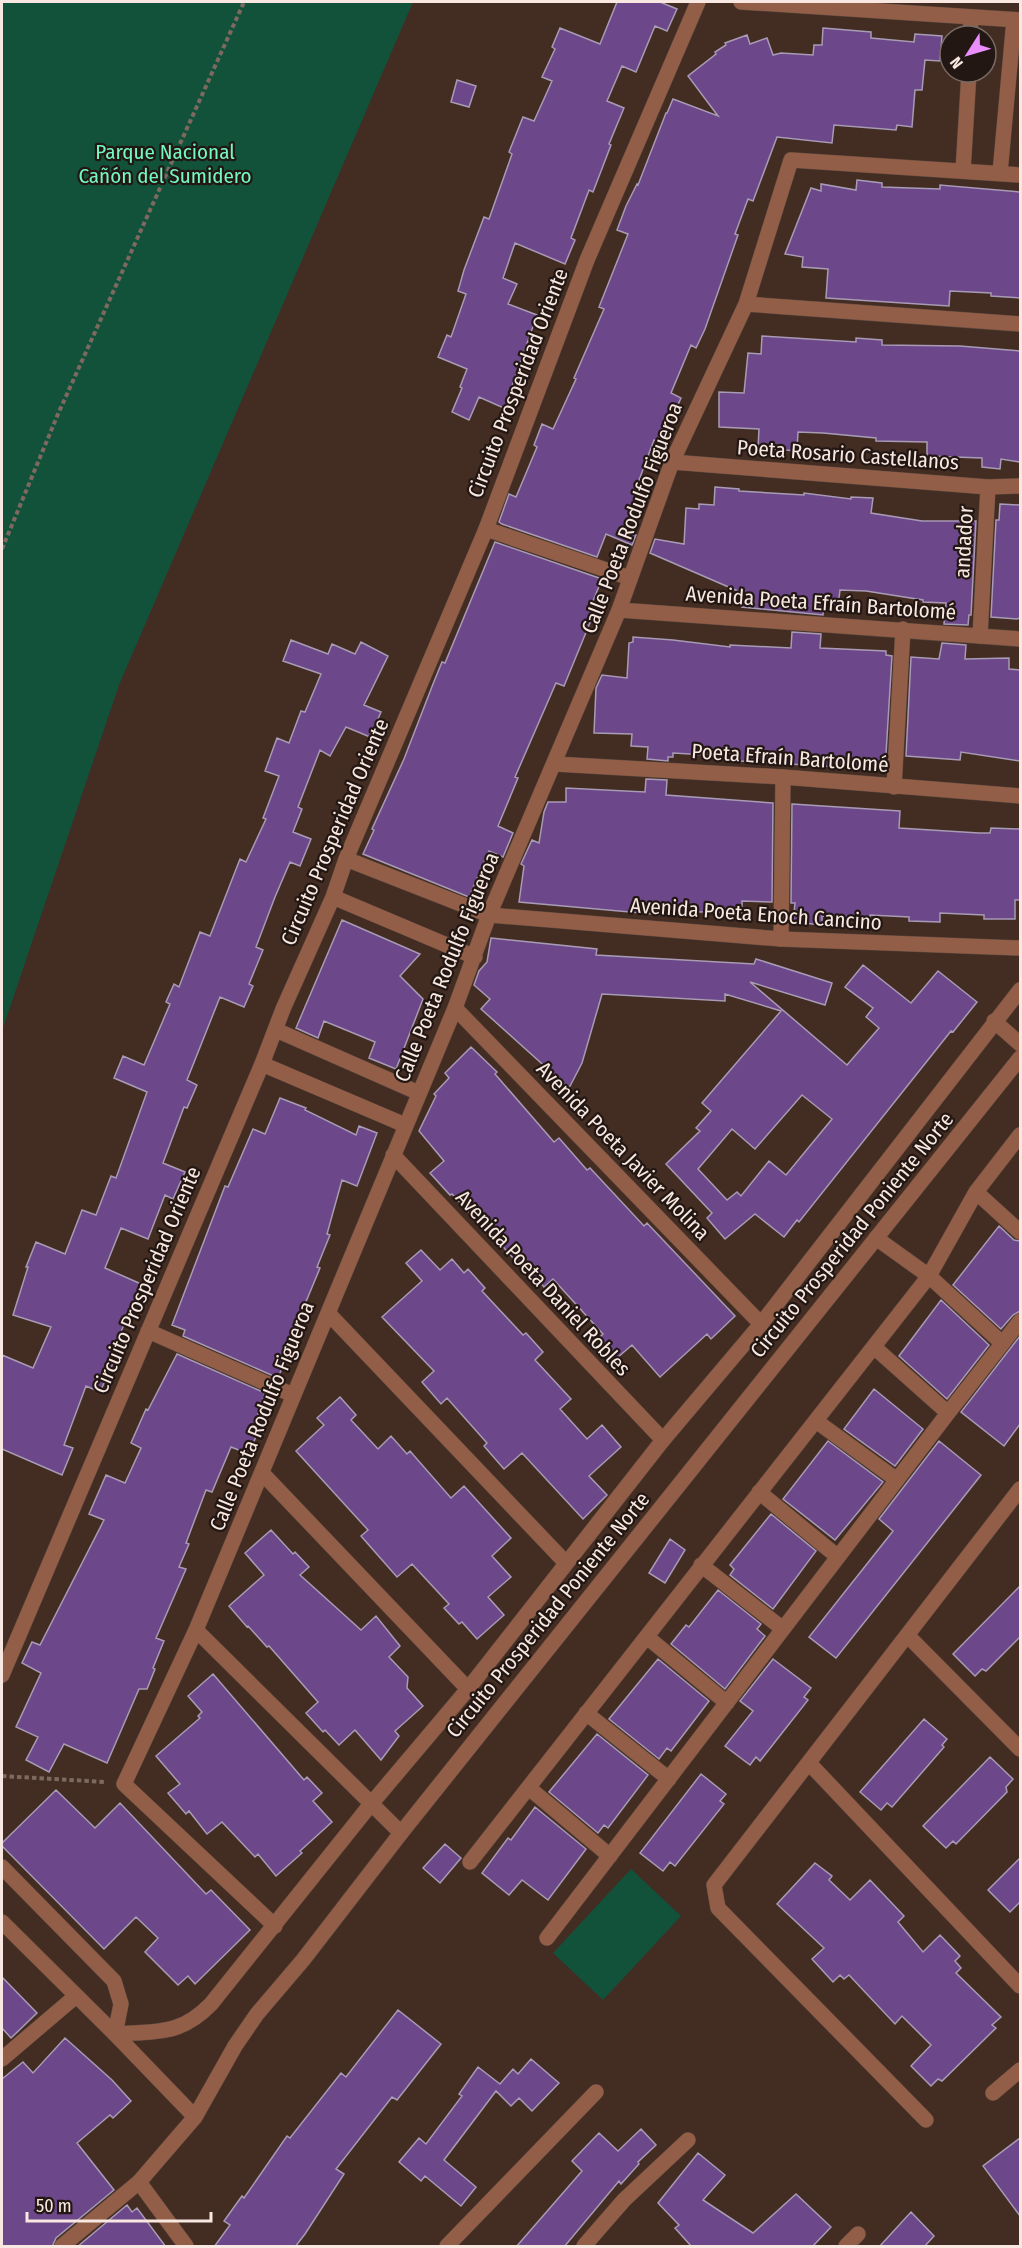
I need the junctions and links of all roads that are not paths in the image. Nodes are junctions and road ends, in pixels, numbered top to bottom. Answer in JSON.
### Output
{"nodes":[{"id":1,"x":698,"y":2,"type":"edge"},
{"id":2,"x":741,"y":2,"type":"edge"},
{"id":3,"x":971,"y":17,"type":"junction"},
{"id":4,"x":1017,"y":20,"type":"edge"},
{"id":5,"x":971,"y":24,"type":"edge"},
{"id":6,"x":968,"y":84,"type":"edge"},
{"id":7,"x":963,"y":171,"type":"junction"},
{"id":8,"x":1000,"y":173,"type":"junction"},
{"id":9,"x":1020,"y":175,"type":"edge"},
{"id":10,"x":746,"y":304,"type":"junction"},
{"id":11,"x":1020,"y":324,"type":"edge"},
{"id":12,"x":672,"y":462,"type":"junction"},
{"id":13,"x":1020,"y":486,"type":"edge"},
{"id":14,"x":988,"y":487,"type":"junction"},
{"id":15,"x":486,"y":529,"type":"junction"},
{"id":16,"x":630,"y":578,"type":"junction"},
{"id":17,"x":619,"y":610,"type":"junction"},
{"id":18,"x":903,"y":630,"type":"junction"},
{"id":19,"x":980,"y":636,"type":"junction"},
{"id":20,"x":1020,"y":639,"type":"edge"},
{"id":21,"x":555,"y":764,"type":"junction"},
{"id":22,"x":783,"y":777,"type":"junction"},
{"id":23,"x":894,"y":787,"type":"junction"},
{"id":24,"x":1020,"y":796,"type":"edge"},
{"id":25,"x":346,"y":859,"type":"junction"},
{"id":26,"x":333,"y":897,"type":"junction"},
{"id":27,"x":489,"y":915,"type":"junction"},
{"id":28,"x":781,"y":939,"type":"junction"},
{"id":29,"x":1020,"y":948,"type":"edge"},
{"id":30,"x":475,"y":957,"type":"junction"},
{"id":31,"x":1020,"y":990,"type":"edge"},
{"id":32,"x":455,"y":1008,"type":"junction"},
{"id":33,"x":994,"y":1021,"type":"junction"},
{"id":34,"x":276,"y":1030,"type":"junction"},
{"id":35,"x":1020,"y":1044,"type":"edge"},
{"id":36,"x":1020,"y":1058,"type":"edge"},
{"id":37,"x":262,"y":1064,"type":"junction"},
{"id":38,"x":419,"y":1094,"type":"junction"},
{"id":39,"x":405,"y":1125,"type":"junction"},
{"id":40,"x":1020,"y":1135,"type":"edge"},
{"id":41,"x":393,"y":1155,"type":"junction"},
{"id":42,"x":976,"y":1191,"type":"junction"},
{"id":43,"x":1020,"y":1232,"type":"edge"},
{"id":44,"x":876,"y":1238,"type":"junction"},
{"id":45,"x":929,"y":1276,"type":"junction"},
{"id":46,"x":328,"y":1313,"type":"junction"},
{"id":47,"x":1020,"y":1321,"type":"edge"},
{"id":48,"x":760,"y":1324,"type":"junction"},
{"id":49,"x":148,"y":1331,"type":"junction"},
{"id":50,"x":1002,"y":1343,"type":"junction"},
{"id":51,"x":874,"y":1347,"type":"junction"},
{"id":52,"x":293,"y":1395,"type":"junction"},
{"id":53,"x":948,"y":1413,"type":"junction"},
{"id":54,"x":816,"y":1420,"type":"junction"},
{"id":55,"x":663,"y":1440,"type":"junction"},
{"id":56,"x":262,"y":1473,"type":"junction"},
{"id":57,"x":897,"y":1480,"type":"junction"},
{"id":58,"x":1020,"y":1489,"type":"edge"},
{"id":59,"x":759,"y":1492,"type":"junction"},
{"id":60,"x":1015,"y":1507,"type":"edge"},
{"id":61,"x":838,"y":1557,"type":"junction"},
{"id":62,"x":566,"y":1563,"type":"junction"},
{"id":63,"x":701,"y":1565,"type":"junction"},
{"id":64,"x":783,"y":1629,"type":"junction"},
{"id":65,"x":196,"y":1630,"type":"junction"},
{"id":66,"x":908,"y":1636,"type":"junction"},
{"id":67,"x":647,"y":1637,"type":"junction"},
{"id":68,"x":2,"y":1675,"type":"edge"},
{"id":69,"x":468,"y":1689,"type":"junction"},
{"id":70,"x":727,"y":1703,"type":"junction"},
{"id":71,"x":586,"y":1713,"type":"junction"},
{"id":72,"x":1020,"y":1749,"type":"edge"},
{"id":73,"x":809,"y":1763,"type":"junction"},
{"id":74,"x":669,"y":1779,"type":"junction"},
{"id":75,"x":528,"y":1788,"type":"junction"},
{"id":76,"x":371,"y":1804,"type":"junction"},
{"id":77,"x":401,"y":1833,"type":"junction"},
{"id":78,"x":610,"y":1856,"type":"junction"},
{"id":79,"x":470,"y":1862,"type":"dead end"},
{"id":80,"x":2,"y":1867,"type":"edge"},
{"id":81,"x":2,"y":1922,"type":"edge"},
{"id":82,"x":275,"y":1926,"type":"junction"},
{"id":83,"x":547,"y":1938,"type":"dead end"},
{"id":84,"x":1020,"y":1986,"type":"edge"},
{"id":85,"x":76,"y":1996,"type":"junction"},
{"id":86,"x":115,"y":2034,"type":"junction"},
{"id":87,"x":2,"y":2059,"type":"edge"},
{"id":88,"x":1020,"y":2070,"type":"edge"},
{"id":89,"x":596,"y":2092,"type":"dead end"},
{"id":90,"x":993,"y":2093,"type":"dead end"},
{"id":91,"x":195,"y":2117,"type":"junction"},
{"id":92,"x":926,"y":2120,"type":"dead end"},
{"id":93,"x":688,"y":2140,"type":"dead end"},
{"id":94,"x":139,"y":2182,"type":"junction"},
{"id":95,"x":858,"y":2234,"type":"dead end"},
{"id":96,"x":62,"y":2247,"type":"edge"},
{"id":97,"x":186,"y":2247,"type":"edge"},
{"id":98,"x":447,"y":2247,"type":"edge"},
{"id":99,"x":584,"y":2247,"type":"edge"},
{"id":100,"x":846,"y":2247,"type":"edge"}],
"edges":[{"from":1,"to":15,"type":"street","name":"Circuito Prosperidad Oriente"},
{"from":2,"to":3,"type":"street"},
{"from":3,"to":4,"type":"street"},
{"from":3,"to":5,"type":"street"},
{"from":4,"to":8,"type":"street"},
{"from":6,"to":7,"type":"street"},
{"from":7,"to":8,"type":"street"},
{"from":7,"to":10,"type":"street","name":"Calle Poeta Rodulfo Figueroa"},
{"from":8,"to":9,"type":"street"},
{"from":10,"to":11,"type":"street"},
{"from":10,"to":12,"type":"street","name":"Calle Poeta Rodulfo Figueroa"},
{"from":12,"to":14,"type":"street","name":"Poeta Rosario Castellanos"},
{"from":12,"to":16,"type":"street","name":"Calle Poeta Rodulfo Figueroa"},
{"from":13,"to":14,"type":"street","name":"Poeta Rosario Castellanos"},
{"from":14,"to":19,"type":"street","name":"andador"},
{"from":15,"to":16,"type":"street"},
{"from":15,"to":25,"type":"street","name":"Circuito Prosperidad Oriente"},
{"from":16,"to":17,"type":"street","name":"Calle Poeta Rodulfo Figueroa"},
{"from":17,"to":18,"type":"street","name":"Avenida Poeta Efraín Bartolomé"},
{"from":17,"to":21,"type":"street","name":"Calle Poeta Rodulfo Figueroa"},
{"from":18,"to":19,"type":"street","name":"Avenida Poeta Efraín Bartolomé"},
{"from":18,"to":23,"type":"street"},
{"from":19,"to":20,"type":"street","name":"Avenida Poeta Efraín Bartolomé"},
{"from":21,"to":22,"type":"street","name":"Poeta Efraín Bartolomé"},
{"from":21,"to":27,"type":"street","name":"Calle Poeta Rodulfo Figueroa"},
{"from":22,"to":23,"type":"street","name":"Poeta Efraín Bartolomé"},
{"from":22,"to":28,"type":"street"},
{"from":23,"to":24,"type":"street","name":"Poeta Efraín Bartolomé"},
{"from":25,"to":26,"type":"street","name":"Circuito Prosperidad Oriente"},
{"from":25,"to":27,"type":"street","name":"Avenida Poeta Enoch Cancino"},
{"from":26,"to":30,"type":"street"},
{"from":26,"to":34,"type":"street","name":"Circuito Prosperidad Oriente"},
{"from":27,"to":28,"type":"street","name":"Avenida Poeta Enoch Cancino"},
{"from":27,"to":30,"type":"street","name":"Calle Poeta Rodulfo Figueroa"},
{"from":28,"to":29,"type":"street","name":"Avenida Poeta Enoch Cancino"},
{"from":30,"to":32,"type":"street","name":"Calle Poeta Rodulfo Figueroa"},
{"from":31,"to":33,"type":"street","name":"Circuito Prosperidad Poniente Norte"},
{"from":32,"to":38,"type":"street","name":"Calle Poeta Rodulfo Figueroa"},
{"from":32,"to":48,"type":"street","name":"Avenida Poeta Javier Molina"},
{"from":33,"to":35,"type":"street"},
{"from":33,"to":48,"type":"street","name":"Circuito Prosperidad Poniente Norte"},
{"from":34,"to":37,"type":"street","name":"Circuito Prosperidad Oriente"},
{"from":34,"to":38,"type":"street"},
{"from":36,"to":44,"type":"street","name":"Circuito Prosperidad Poniente Norte"},
{"from":37,"to":39,"type":"street"},
{"from":37,"to":49,"type":"street","name":"Circuito Prosperidad Oriente"},
{"from":38,"to":39,"type":"street","name":"Calle Poeta Rodulfo Figueroa"},
{"from":39,"to":41,"type":"street","name":"Calle Poeta Rodulfo Figueroa"},
{"from":40,"to":42,"type":"street"},
{"from":41,"to":46,"type":"street","name":"Calle Poeta Rodulfo Figueroa"},
{"from":41,"to":55,"type":"street","name":"Avenida Poeta Daniel Robles"},
{"from":42,"to":43,"type":"street"},
{"from":42,"to":45,"type":"street"},
{"from":44,"to":45,"type":"street"},
{"from":44,"to":77,"type":"street","name":"Circuito Prosperidad Poniente Norte"},
{"from":45,"to":50,"type":"street"},
{"from":45,"to":51,"type":"street"},
{"from":46,"to":52,"type":"street","name":"Calle Poeta Rodulfo Figueroa"},
{"from":46,"to":62,"type":"street"},
{"from":47,"to":50,"type":"street"},
{"from":48,"to":55,"type":"street","name":"Circuito Prosperidad Poniente Norte"},
{"from":49,"to":52,"type":"street"},
{"from":49,"to":68,"type":"street","name":"Circuito Prosperidad Oriente"},
{"from":50,"to":53,"type":"street"},
{"from":51,"to":53,"type":"street"},
{"from":51,"to":54,"type":"street"},
{"from":52,"to":56,"type":"street","name":"Calle Poeta Rodulfo Figueroa"},
{"from":53,"to":57,"type":"street"},
{"from":54,"to":57,"type":"street"},
{"from":54,"to":59,"type":"street"},
{"from":55,"to":62,"type":"street","name":"Circuito Prosperidad Poniente Norte"},
{"from":56,"to":65,"type":"street","name":"Calle Poeta Rodulfo Figueroa"},
{"from":56,"to":69,"type":"street"},
{"from":57,"to":61,"type":"street"},
{"from":58,"to":60,"type":"street"},
{"from":59,"to":61,"type":"street"},
{"from":59,"to":63,"type":"street"},
{"from":60,"to":66,"type":"street"},
{"from":61,"to":64,"type":"street"},
{"from":62,"to":69,"type":"street","name":"Circuito Prosperidad Poniente Norte"},
{"from":63,"to":64,"type":"street"},
{"from":63,"to":67,"type":"street"},
{"from":64,"to":70,"type":"street"},
{"from":65,"to":76,"type":"street"},
{"from":65,"to":82,"type":"street","name":"Calle Poeta Rodulfo Figueroa"},
{"from":66,"to":72,"type":"street"},
{"from":66,"to":73,"type":"street"},
{"from":67,"to":70,"type":"street"},
{"from":67,"to":71,"type":"street"},
{"from":69,"to":76,"type":"street","name":"Circuito Prosperidad Poniente Norte"},
{"from":70,"to":74,"type":"street"},
{"from":71,"to":74,"type":"street"},
{"from":71,"to":75,"type":"street"},
{"from":73,"to":84,"type":"street"},
{"from":73,"to":92,"type":"street"},
{"from":74,"to":78,"type":"street"},
{"from":75,"to":78,"type":"street"},
{"from":75,"to":79,"type":"street"},
{"from":76,"to":77,"type":"street"},
{"from":76,"to":82,"type":"street","name":"Circuito Prosperidad Poniente Norte"},
{"from":77,"to":91,"type":"street","name":"Circuito Prosperidad Poniente Norte"},
{"from":78,"to":83,"type":"street"},
{"from":80,"to":86,"type":"street"},
{"from":81,"to":85,"type":"street"},
{"from":82,"to":86,"type":"street","name":"Circuito Prosperidad Poniente Norte"},
{"from":85,"to":86,"type":"street"},
{"from":85,"to":87,"type":"street"},
{"from":86,"to":91,"type":"street"},
{"from":88,"to":90,"type":"street"},
{"from":89,"to":98,"type":"street"},
{"from":91,"to":94,"type":"street","name":"Circuito Prosperidad Poniente Norte"},
{"from":93,"to":99,"type":"street"},
{"from":94,"to":96,"type":"street","name":"Circuito Prosperidad Poniente Norte"},
{"from":94,"to":97,"type":"street"},
{"from":95,"to":100,"type":"street"}]}
